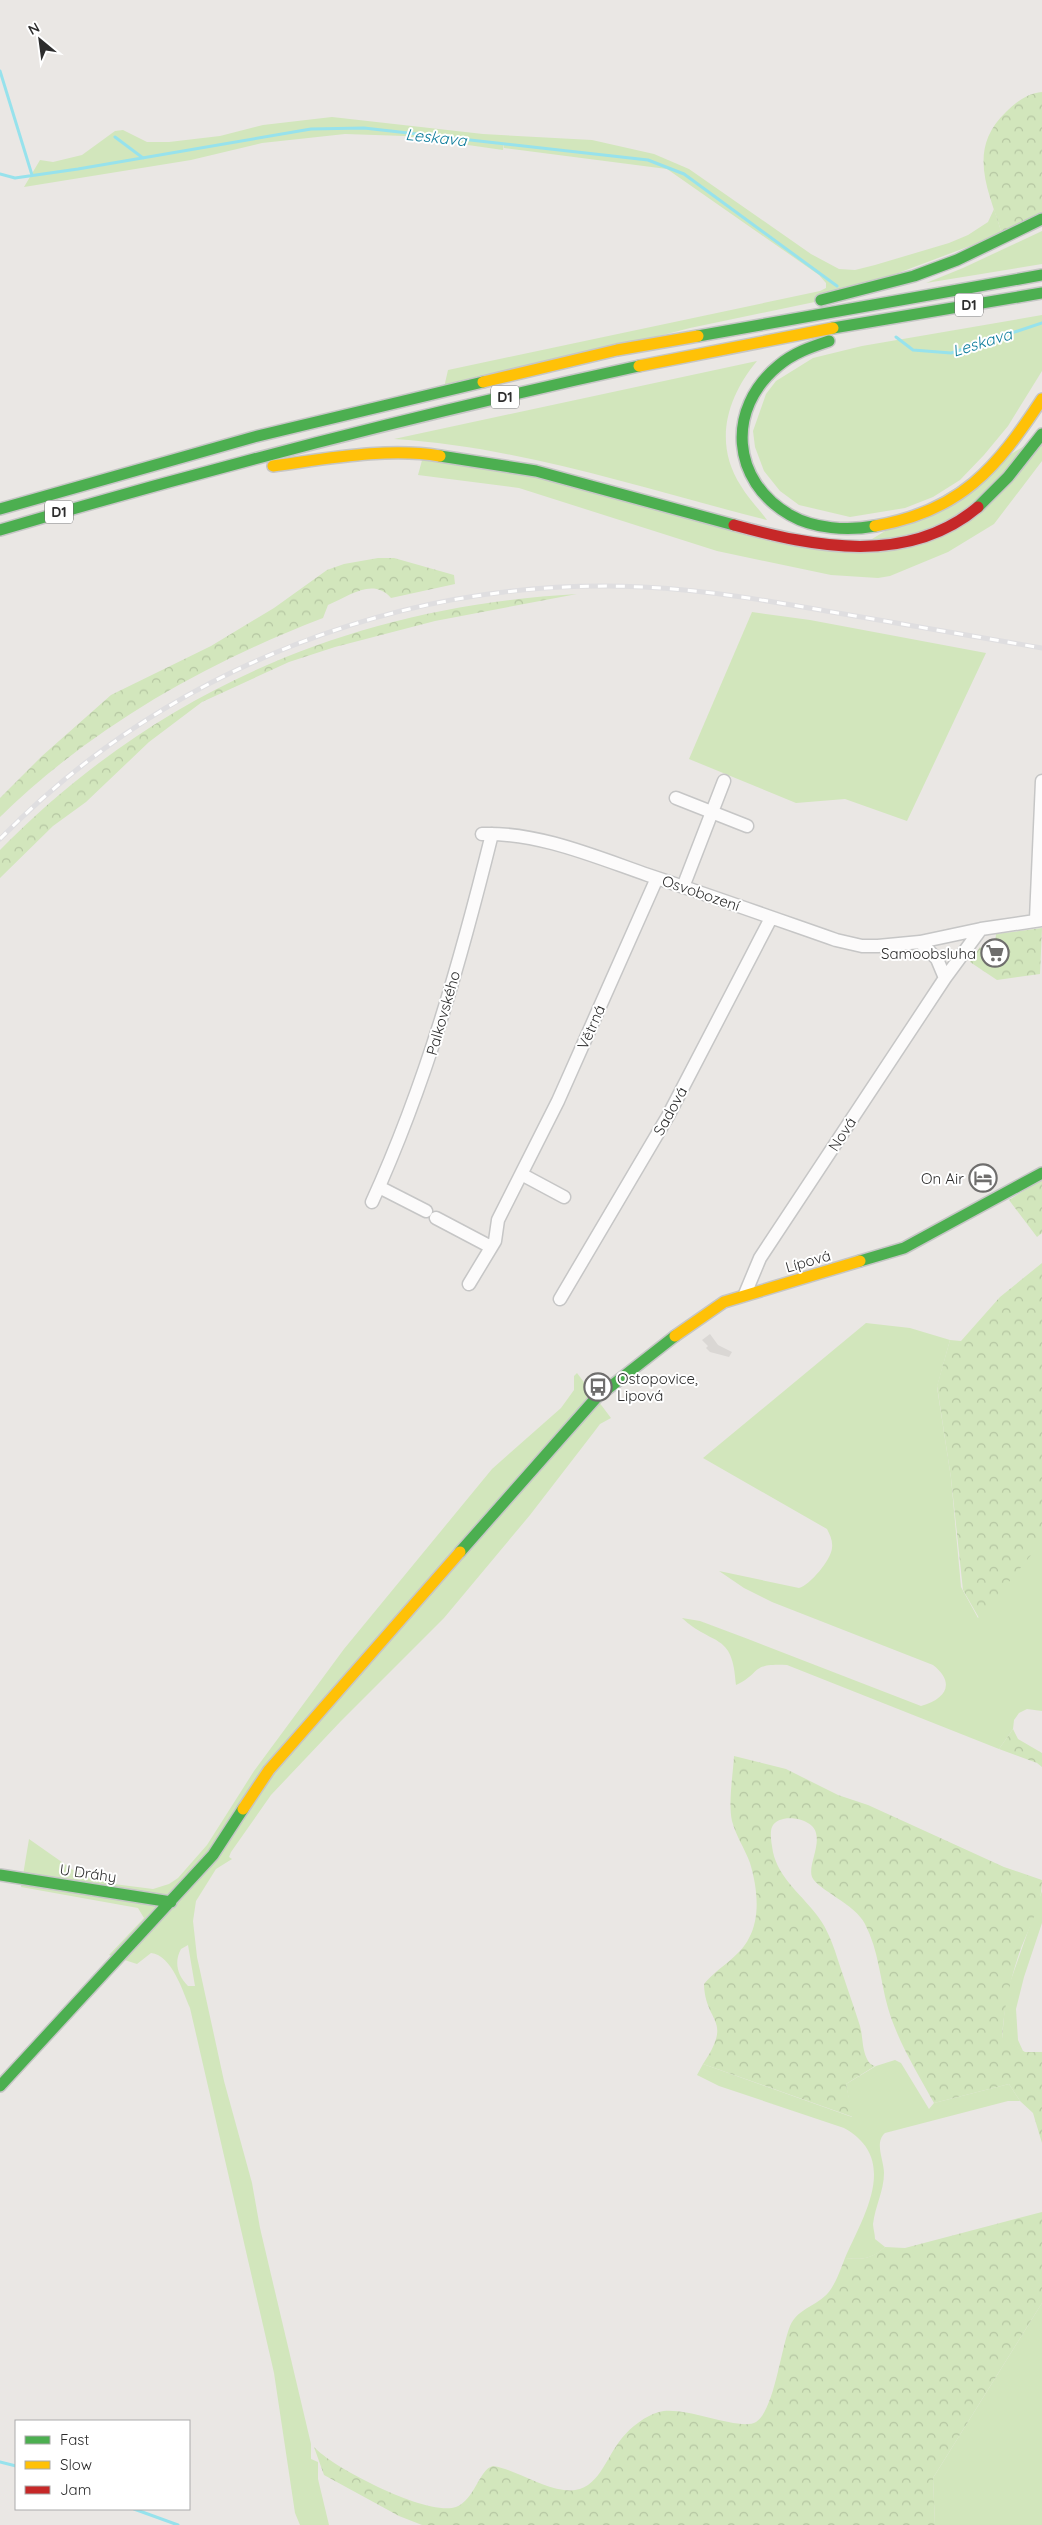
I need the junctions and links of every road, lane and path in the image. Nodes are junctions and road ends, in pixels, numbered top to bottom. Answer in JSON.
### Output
{"nodes":[{"id":1,"x":1042,"y":219,"type":"edge"},
{"id":2,"x":1042,"y":275,"type":"edge"},
{"id":3,"x":1042,"y":293,"type":"edge"},
{"id":4,"x":810,"y":303,"type":"dead end"},
{"id":5,"x":772,"y":310,"type":"dead end"},
{"id":6,"x":896,"y":318,"type":"junction"},
{"id":7,"x":617,"y":350,"type":"junction"},
{"id":8,"x":1042,"y":399,"type":"edge"},
{"id":9,"x":1040,"y":437,"type":"edge"},
{"id":10,"x":118,"y":494,"type":"junction"},
{"id":11,"x":0,"y":509,"type":"edge"},
{"id":12,"x":0,"y":530,"type":"edge"},
{"id":13,"x":724,"y":781,"type":"dead end"},
{"id":14,"x":1042,"y":781,"type":"edge"},
{"id":15,"x":676,"y":798,"type":"dead end"},
{"id":16,"x":711,"y":812,"type":"junction"},
{"id":17,"x":747,"y":826,"type":"dead end"},
{"id":18,"x":487,"y":834,"type":"joint"},
{"id":19,"x":657,"y":878,"type":"junction"},
{"id":20,"x":683,"y":886,"type":"junction"},
{"id":21,"x":771,"y":918,"type":"junction"},
{"id":22,"x":1039,"y":919,"type":"edge"},
{"id":23,"x":982,"y":929,"type":"junction"},
{"id":24,"x":926,"y":943,"type":"junction"},
{"id":25,"x":947,"y":973,"type":"junction"},
{"id":26,"x":1042,"y":1173,"type":"edge"},
{"id":27,"x":523,"y":1175,"type":"junction"},
{"id":28,"x":379,"y":1187,"type":"junction"},
{"id":29,"x":564,"y":1198,"type":"dead end"},
{"id":30,"x":372,"y":1202,"type":"dead end"},
{"id":31,"x":491,"y":1247,"type":"junction"},
{"id":32,"x":469,"y":1284,"type":"dead end"},
{"id":33,"x":745,"y":1294,"type":"junction"},
{"id":34,"x":560,"y":1299,"type":"dead end"},
{"id":35,"x":0,"y":1874,"type":"edge"},
{"id":36,"x":171,"y":1902,"type":"junction"},
{"id":37,"x":0,"y":2086,"type":"edge"}],
"edges":[{"from":1,"to":4,"type":"main road"},
{"from":2,"to":7,"type":"main road","number":"D1"},
{"from":3,"to":6,"type":"main road","number":"D1"},
{"from":5,"to":7,"type":"main road"},
{"from":6,"to":8,"type":"main road"},
{"from":6,"to":10,"type":"main road","number":"D1"},
{"from":7,"to":11,"type":"main road","number":"D1"},
{"from":9,"to":10,"type":"main road"},
{"from":10,"to":12,"type":"main road","number":"D1"},
{"from":13,"to":16,"type":"street"},
{"from":14,"to":22,"type":"street"},
{"from":15,"to":16,"type":"street"},
{"from":16,"to":17,"type":"street"},
{"from":16,"to":20,"type":"street"},
{"from":18,"to":19,"type":"street","name":"Osvobození"},
{"from":18,"to":28,"type":"street","name":"Palkovského"},
{"from":19,"to":20,"type":"street","name":"Osvobození"},
{"from":19,"to":27,"type":"street","name":"Větrná"},
{"from":20,"to":21,"type":"street","name":"Osvobození"},
{"from":21,"to":24,"type":"street","name":"Osvobození"},
{"from":21,"to":34,"type":"street","name":"Sadová"},
{"from":22,"to":23,"type":"street","name":"Osvobození"},
{"from":23,"to":24,"type":"street","name":"Osvobození"},
{"from":23,"to":25,"type":"street","name":"Nová"},
{"from":24,"to":25,"type":"street"},
{"from":25,"to":33,"type":"street","name":"Nová"},
{"from":26,"to":33,"type":"main road","name":"Lípová"},
{"from":27,"to":29,"type":"street"},
{"from":27,"to":31,"type":"street","name":"Větrná"},
{"from":28,"to":30,"type":"street","name":"Palkovského"},
{"from":28,"to":31,"type":"street"},
{"from":31,"to":32,"type":"street","name":"Větrná"},
{"from":33,"to":36,"type":"main road","name":"Lípová"},
{"from":35,"to":36,"type":"main road","name":"U Dráhy"},
{"from":36,"to":37,"type":"main road","name":"Lípová"}]}
